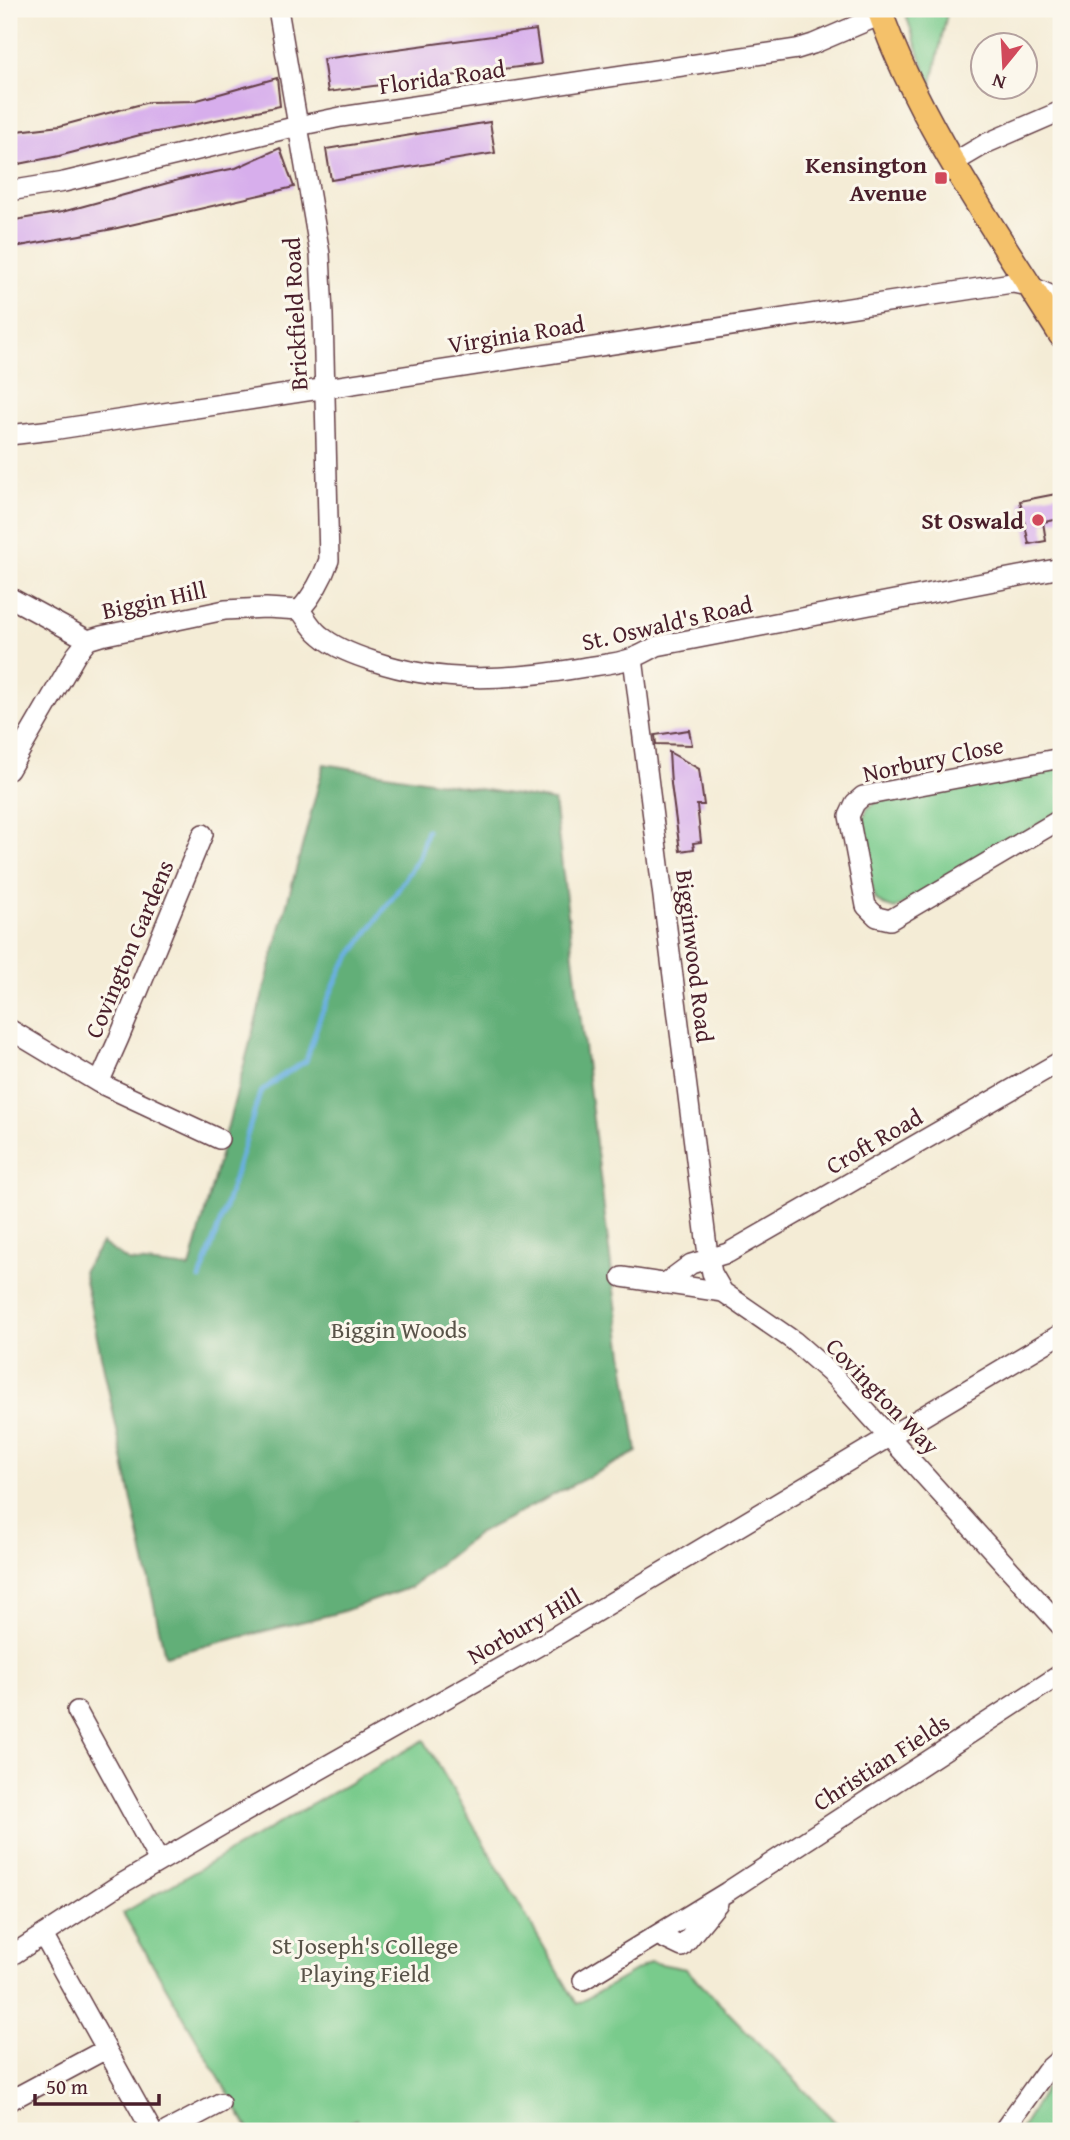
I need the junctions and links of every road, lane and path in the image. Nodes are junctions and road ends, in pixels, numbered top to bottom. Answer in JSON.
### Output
{"nodes":[{"id":1,"x":278,"y":9,"type":"edge"},
{"id":2,"x":880,"y":12,"type":"edge"},
{"id":3,"x":1061,"y":111,"type":"edge"},
{"id":4,"x":298,"y":126,"type":"junction"},
{"id":5,"x":953,"y":163,"type":"junction"},
{"id":6,"x":9,"y":191,"type":"edge"},
{"id":7,"x":1030,"y":286,"type":"junction"},
{"id":8,"x":1061,"y":300,"type":"edge"},
{"id":9,"x":1061,"y":335,"type":"edge"},
{"id":10,"x":325,"y":388,"type":"junction"},
{"id":11,"x":9,"y":435,"type":"edge"},
{"id":12,"x":1061,"y":568,"type":"edge"},
{"id":13,"x":9,"y":597,"type":"edge"},
{"id":14,"x":300,"y":610,"type":"junction"},
{"id":15,"x":88,"y":640,"type":"junction"},
{"id":16,"x":633,"y":658,"type":"junction"},
{"id":17,"x":1061,"y":758,"type":"edge"},
{"id":18,"x":9,"y":768,"type":"edge"},
{"id":19,"x":1061,"y":819,"type":"edge"},
{"id":20,"x":203,"y":834,"type":"dead end"},
{"id":21,"x":9,"y":1029,"type":"edge"},
{"id":22,"x":1061,"y":1061,"type":"edge"},
{"id":23,"x":99,"y":1083,"type":"junction"},
{"id":24,"x":219,"y":1139,"type":"dead end"},
{"id":25,"x":709,"y":1259,"type":"junction"},
{"id":26,"x":622,"y":1277,"type":"dead end"},
{"id":27,"x":664,"y":1284,"type":"junction"},
{"id":28,"x":723,"y":1292,"type":"junction"},
{"id":29,"x":1061,"y":1334,"type":"edge"},
{"id":30,"x":889,"y":1437,"type":"junction"},
{"id":31,"x":1061,"y":1626,"type":"edge"},
{"id":32,"x":1061,"y":1674,"type":"edge"},
{"id":33,"x":77,"y":1711,"type":"dead end"},
{"id":34,"x":159,"y":1861,"type":"junction"},
{"id":35,"x":43,"y":1935,"type":"junction"},
{"id":36,"x":9,"y":1956,"type":"edge"},
{"id":37,"x":583,"y":1980,"type":"dead end"},
{"id":38,"x":106,"y":2049,"type":"junction"},
{"id":39,"x":1061,"y":2058,"type":"edge"},
{"id":40,"x":9,"y":2101,"type":"edge"},
{"id":41,"x":220,"y":2103,"type":"dead end"},
{"id":42,"x":152,"y":2131,"type":"edge"},
{"id":43,"x":167,"y":2131,"type":"edge"},
{"id":44,"x":1003,"y":2131,"type":"edge"}],
"edges":[{"from":1,"to":4,"type":"street","name":"Brickfield Road"},
{"from":2,"to":4,"type":"street","name":"Florida Road"},
{"from":2,"to":5,"type":"main road"},
{"from":3,"to":5,"type":"street"},
{"from":4,"to":6,"type":"street","name":"Florida Road"},
{"from":4,"to":10,"type":"street","name":"Brickfield Road"},
{"from":5,"to":7,"type":"main road"},
{"from":7,"to":8,"type":"street"},
{"from":7,"to":9,"type":"main road"},
{"from":7,"to":10,"type":"street","name":"Virginia Road"},
{"from":10,"to":11,"type":"street","name":"Virginia Road"},
{"from":10,"to":14,"type":"street","name":"Brickfield Road"},
{"from":12,"to":16,"type":"street","name":"St. Oswald's Road"},
{"from":13,"to":15,"type":"street"},
{"from":14,"to":15,"type":"street","name":"Biggin Hill"},
{"from":14,"to":16,"type":"street","name":"St. Oswald's Road"},
{"from":15,"to":18,"type":"street","name":"Biggin Hill"},
{"from":16,"to":25,"type":"street","name":"Bigginwood Road"},
{"from":17,"to":19,"type":"street","name":"Norbury Close"},
{"from":20,"to":23,"type":"street","name":"Covington Gardens"},
{"from":21,"to":23,"type":"street"},
{"from":22,"to":25,"type":"street","name":"Croft Road"},
{"from":23,"to":24,"type":"street"},
{"from":25,"to":27,"type":"street","name":"Croft Road"},
{"from":25,"to":28,"type":"street","name":"Bigginwood Road"},
{"from":26,"to":27,"type":"street","name":"Covington Way"},
{"from":27,"to":28,"type":"street","name":"Covington Way"},
{"from":28,"to":30,"type":"street","name":"Covington Way"},
{"from":29,"to":30,"type":"street","name":"Norbury Hill"},
{"from":30,"to":31,"type":"street","name":"Covington Way"},
{"from":30,"to":34,"type":"street","name":"Norbury Hill"},
{"from":32,"to":37,"type":"street","name":"Christian Fields"},
{"from":33,"to":34,"type":"street"},
{"from":34,"to":35,"type":"street","name":"Norbury Hill"},
{"from":35,"to":36,"type":"street","name":"Norbury Hill"},
{"from":35,"to":38,"type":"street"},
{"from":38,"to":40,"type":"street"},
{"from":38,"to":42,"type":"street"},
{"from":39,"to":44,"type":"street"},
{"from":41,"to":43,"type":"street"}]}
